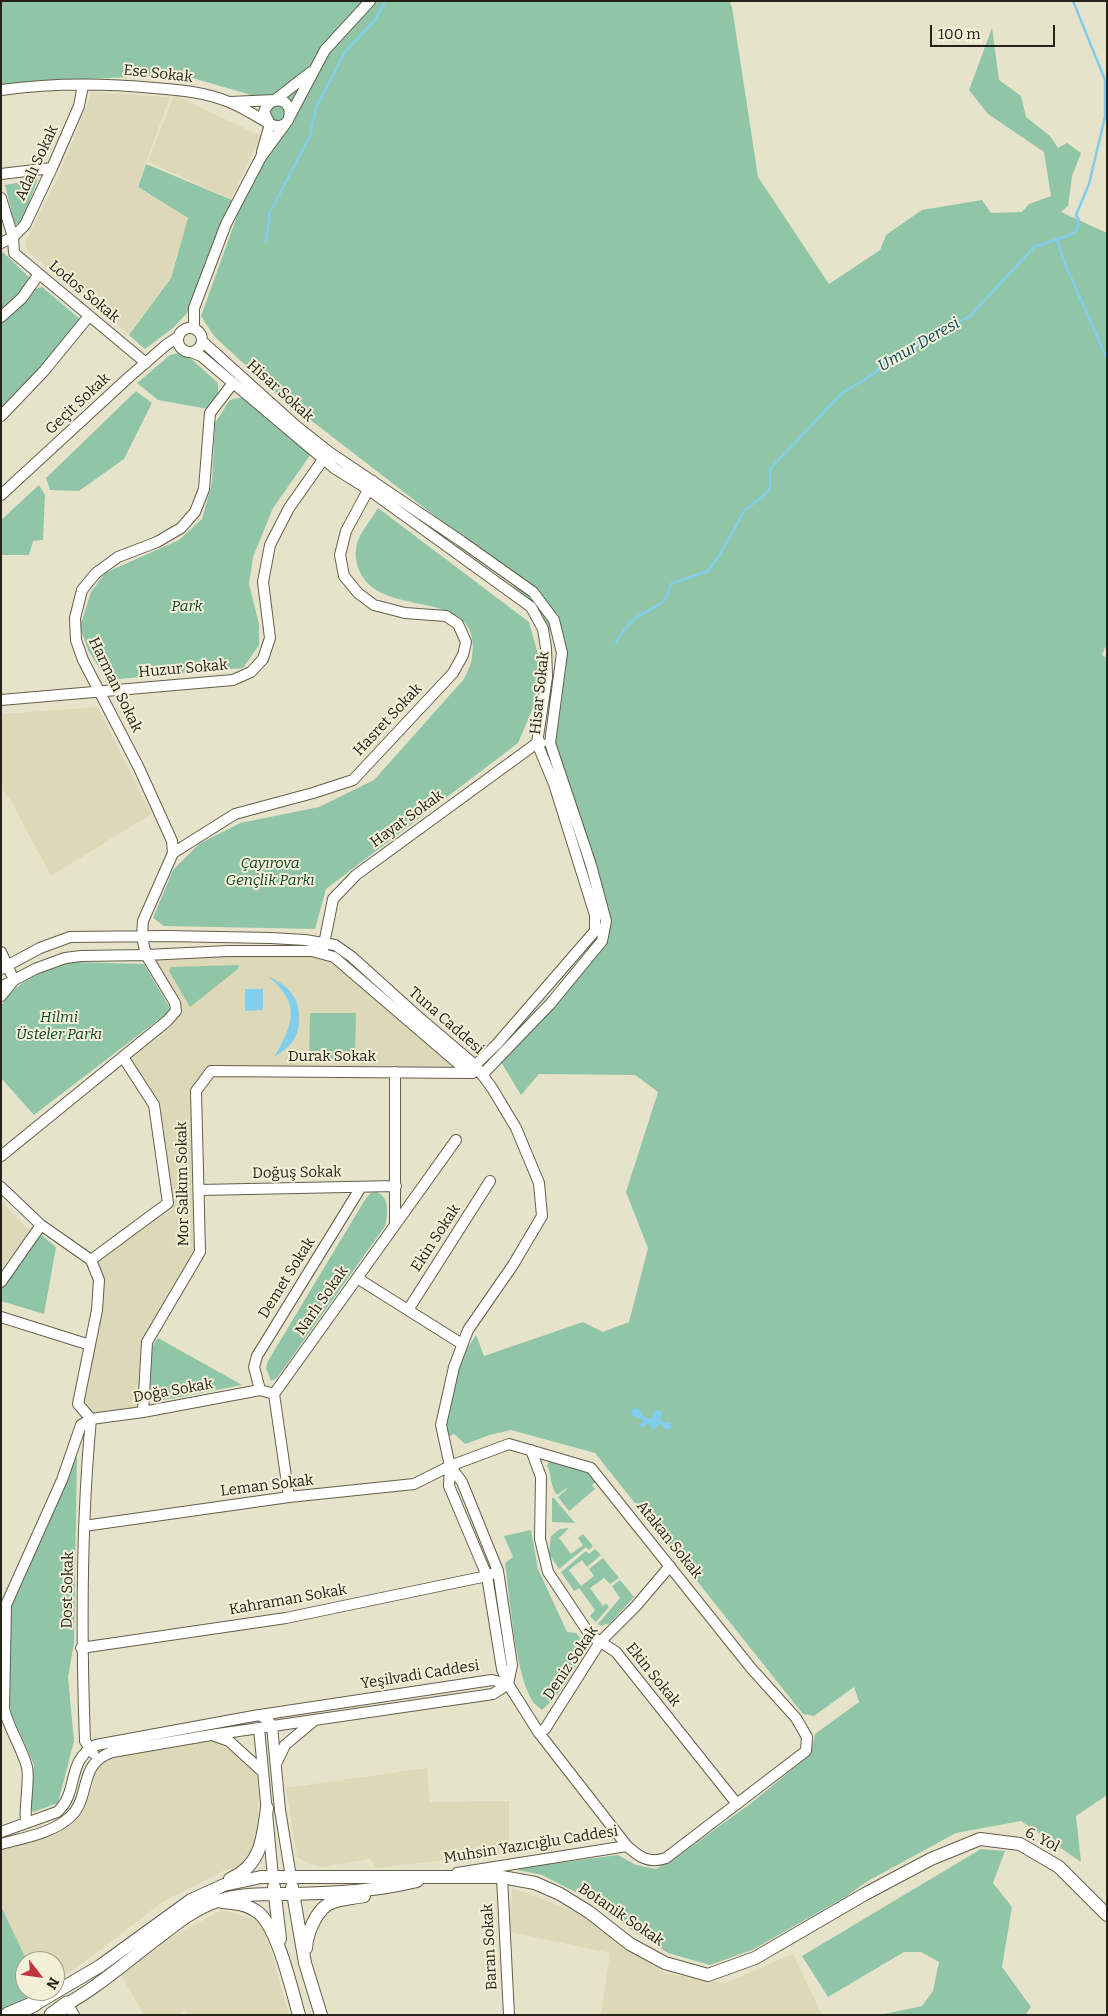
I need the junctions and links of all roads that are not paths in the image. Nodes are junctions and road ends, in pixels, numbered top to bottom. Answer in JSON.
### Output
{"nodes":[{"id":1,"x":370,"y":1,"type":"edge"},
{"id":2,"x":314,"y":70,"type":"junction"},
{"id":3,"x":83,"y":84,"type":"junction"},
{"id":4,"x":1,"y":90,"type":"edge"},
{"id":5,"x":275,"y":100,"type":"junction"},
{"id":6,"x":230,"y":102,"type":"junction"},
{"id":7,"x":288,"y":120,"type":"junction"},
{"id":8,"x":270,"y":124,"type":"junction"},
{"id":9,"x":261,"y":157,"type":"junction"},
{"id":10,"x":52,"y":168,"type":"junction"},
{"id":11,"x":1,"y":174,"type":"edge"},
{"id":12,"x":1,"y":198,"type":"edge"},
{"id":13,"x":13,"y":237,"type":"junction"},
{"id":14,"x":1,"y":243,"type":"edge"},
{"id":15,"x":39,"y":274,"type":"junction"},
{"id":16,"x":89,"y":316,"type":"junction"},
{"id":17,"x":1,"y":317,"type":"edge"},
{"id":18,"x":194,"y":328,"type":"junction"},
{"id":19,"x":178,"y":337,"type":"junction"},
{"id":20,"x":203,"y":342,"type":"junction"},
{"id":21,"x":190,"y":352,"type":"junction"},
{"id":22,"x":146,"y":363,"type":"junction"},
{"id":23,"x":233,"y":383,"type":"junction"},
{"id":24,"x":1,"y":416,"type":"edge"},
{"id":25,"x":326,"y":456,"type":"junction"},
{"id":26,"x":371,"y":486,"type":"junction"},
{"id":27,"x":3,"y":489,"type":"edge"},
{"id":28,"x":99,"y":691,"type":"junction"},
{"id":29,"x":1,"y":700,"type":"edge"},
{"id":30,"x":537,"y":743,"type":"junction"},
{"id":31,"x":550,"y":743,"type":"junction"},
{"id":32,"x":173,"y":853,"type":"junction"},
{"id":33,"x":142,"y":937,"type":"junction"},
{"id":34,"x":323,"y":948,"type":"junction"},
{"id":35,"x":1,"y":952,"type":"edge"},
{"id":36,"x":146,"y":955,"type":"junction"},
{"id":37,"x":4,"y":967,"type":"edge"},
{"id":38,"x":14,"y":980,"type":"junction"},
{"id":39,"x":1,"y":987,"type":"edge"},
{"id":40,"x":1,"y":996,"type":"edge"},
{"id":41,"x":123,"y":1057,"type":"junction"},
{"id":42,"x":472,"y":1069,"type":"junction"},
{"id":43,"x":396,"y":1072,"type":"junction"},
{"id":44,"x":482,"y":1075,"type":"junction"},
{"id":45,"x":196,"y":1091,"type":"joint"},
{"id":46,"x":456,"y":1140,"type":"dead end"},
{"id":47,"x":1,"y":1156,"type":"edge"},
{"id":48,"x":490,"y":1181,"type":"dead end"},
{"id":49,"x":396,"y":1186,"type":"junction"},
{"id":50,"x":1,"y":1187,"type":"edge"},
{"id":51,"x":361,"y":1187,"type":"junction"},
{"id":52,"x":198,"y":1190,"type":"junction"},
{"id":53,"x":395,"y":1224,"type":"junction"},
{"id":54,"x":41,"y":1225,"type":"junction"},
{"id":55,"x":91,"y":1260,"type":"junction"},
{"id":56,"x":357,"y":1278,"type":"junction"},
{"id":57,"x":1,"y":1282,"type":"edge"},
{"id":58,"x":408,"y":1310,"type":"junction"},
{"id":59,"x":1,"y":1317,"type":"edge"},
{"id":60,"x":90,"y":1344,"type":"junction"},
{"id":61,"x":462,"y":1344,"type":"junction"},
{"id":62,"x":260,"y":1390,"type":"junction"},
{"id":63,"x":274,"y":1394,"type":"junction"},
{"id":64,"x":143,"y":1412,"type":"junction"},
{"id":65,"x":91,"y":1419,"type":"junction"},
{"id":66,"x":531,"y":1450,"type":"junction"},
{"id":67,"x":450,"y":1466,"type":"junction"},
{"id":68,"x":290,"y":1497,"type":"junction"},
{"id":69,"x":84,"y":1526,"type":"junction"},
{"id":70,"x":670,"y":1566,"type":"junction"},
{"id":71,"x":498,"y":1571,"type":"junction"},
{"id":72,"x":487,"y":1576,"type":"junction"},
{"id":73,"x":600,"y":1642,"type":"junction"},
{"id":74,"x":81,"y":1648,"type":"junction"},
{"id":75,"x":508,"y":1684,"type":"junction"},
{"id":76,"x":2,"y":1693,"type":"edge"},
{"id":77,"x":259,"y":1715,"type":"junction"},
{"id":78,"x":316,"y":1719,"type":"junction"},
{"id":79,"x":272,"y":1726,"type":"junction"},
{"id":80,"x":258,"y":1728,"type":"junction"},
{"id":81,"x":539,"y":1733,"type":"junction"},
{"id":82,"x":211,"y":1734,"type":"junction"},
{"id":83,"x":89,"y":1748,"type":"junction"},
{"id":84,"x":806,"y":1750,"type":"joint"},
{"id":85,"x":98,"y":1758,"type":"junction"},
{"id":86,"x":276,"y":1765,"type":"junction"},
{"id":87,"x":263,"y":1772,"type":"junction"},
{"id":88,"x":737,"y":1804,"type":"junction"},
{"id":89,"x":267,"y":1808,"type":"junction"},
{"id":90,"x":26,"y":1823,"type":"junction"},
{"id":91,"x":1,"y":1832,"type":"edge"},
{"id":92,"x":1,"y":1844,"type":"edge"},
{"id":93,"x":626,"y":1846,"type":"junction"},
{"id":94,"x":273,"y":1877,"type":"junction"},
{"id":95,"x":291,"y":1877,"type":"junction"},
{"id":96,"x":502,"y":1877,"type":"junction"},
{"id":97,"x":429,"y":1878,"type":"junction"},
{"id":98,"x":392,"y":1888,"type":"junction"},
{"id":99,"x":274,"y":1894,"type":"junction"},
{"id":100,"x":293,"y":1894,"type":"junction"},
{"id":101,"x":865,"y":1894,"type":"joint"},
{"id":102,"x":200,"y":1896,"type":"junction"},
{"id":103,"x":215,"y":1902,"type":"junction"},
{"id":104,"x":1107,"y":1915,"type":"edge"},
{"id":105,"x":283,"y":1962,"type":"junction"},
{"id":106,"x":305,"y":1963,"type":"junction"},
{"id":107,"x":34,"y":2004,"type":"junction"},
{"id":108,"x":71,"y":2009,"type":"edge"},
{"id":109,"x":8,"y":2015,"type":"edge"},
{"id":110,"x":17,"y":2015,"type":"edge"},
{"id":111,"x":47,"y":2015,"type":"edge"},
{"id":112,"x":52,"y":2015,"type":"edge"},
{"id":113,"x":299,"y":2015,"type":"edge"},
{"id":114,"x":321,"y":2015,"type":"edge"},
{"id":115,"x":509,"y":2015,"type":"edge"}],
"edges":[{"from":1,"to":2,"type":"street"},
{"from":2,"to":5,"type":"street"},
{"from":2,"to":7,"type":"street"},
{"from":3,"to":4,"type":"street","name":"Ese Sokak"},
{"from":3,"to":6,"type":"street","name":"Ese Sokak"},
{"from":3,"to":10,"type":"street","name":"Adalı Sokak"},
{"from":5,"to":6,"type":"street"},
{"from":5,"to":7,"type":"street"},
{"from":5,"to":8,"type":"street"},
{"from":6,"to":8,"type":"street","name":"Ese Sokak"},
{"from":7,"to":8,"type":"street"},
{"from":7,"to":9,"type":"street"},
{"from":8,"to":9,"type":"street"},
{"from":9,"to":18,"type":"street"},
{"from":10,"to":11,"type":"street"},
{"from":10,"to":13,"type":"street","name":"Adalı Sokak"},
{"from":12,"to":13,"type":"street","name":"Lodos Sokak"},
{"from":13,"to":14,"type":"street","name":"Adalı Sokak"},
{"from":13,"to":15,"type":"street","name":"Lodos Sokak"},
{"from":15,"to":16,"type":"street","name":"Lodos Sokak"},
{"from":15,"to":17,"type":"street"},
{"from":16,"to":22,"type":"street","name":"Lodos Sokak"},
{"from":16,"to":24,"type":"street"},
{"from":18,"to":19,"type":"street"},
{"from":18,"to":20,"type":"street"},
{"from":19,"to":21,"type":"street"},
{"from":19,"to":22,"type":"street","name":"Geçit Sokak"},
{"from":20,"to":21,"type":"street"},
{"from":20,"to":25,"type":"street","name":"Hisar Sokak"},
{"from":21,"to":23,"type":"street","name":"Hisar Sokak"},
{"from":22,"to":27,"type":"street","name":"Geçit Sokak"},
{"from":23,"to":25,"type":"street","name":"Hisar Sokak"},
{"from":23,"to":28,"type":"street","name":"Harman Sokak"},
{"from":25,"to":26,"type":"street","name":"Hisar Sokak"},
{"from":25,"to":28,"type":"street","name":"Huzur Sokak"},
{"from":26,"to":30,"type":"street","name":"Hisar Sokak"},
{"from":26,"to":31,"type":"street","name":"Hisar Sokak"},
{"from":26,"to":32,"type":"street","name":"Hasret Sokak"},
{"from":28,"to":29,"type":"street","name":"Huzur Sokak"},
{"from":28,"to":32,"type":"street","name":"Harman Sokak"},
{"from":30,"to":31,"type":"street"},
{"from":30,"to":34,"type":"street","name":"Hayat Sokak"},
{"from":30,"to":42,"type":"street","name":"Hisar Sokak"},
{"from":31,"to":44,"type":"street","name":"Hisar Sokak"},
{"from":32,"to":33,"type":"street"},
{"from":33,"to":34,"type":"street","name":"Tuna Caddesi"},
{"from":33,"to":36,"type":"street"},
{"from":33,"to":37,"type":"street","name":"Tuna Caddesi"},
{"from":34,"to":36,"type":"street","name":"Tuna Caddesi"},
{"from":34,"to":42,"type":"street","name":"Tuna Caddesi"},
{"from":35,"to":37,"type":"street"},
{"from":36,"to":38,"type":"street","name":"Tuna Caddesi"},
{"from":36,"to":41,"type":"street"},
{"from":37,"to":38,"type":"street"},
{"from":38,"to":39,"type":"street","name":"Tuna Caddesi"},
{"from":38,"to":40,"type":"street"},
{"from":41,"to":47,"type":"street"},
{"from":41,"to":55,"type":"street"},
{"from":42,"to":43,"type":"street","name":"Durak Sokak"},
{"from":42,"to":44,"type":"street","name":"Tuna Caddesi"},
{"from":43,"to":45,"type":"street","name":"Durak Sokak"},
{"from":43,"to":49,"type":"street"},
{"from":44,"to":61,"type":"street","name":"Tuna Caddesi"},
{"from":45,"to":52,"type":"street","name":"Mor Salkım Sokak"},
{"from":46,"to":53,"type":"street","name":"Narlı Sokak"},
{"from":48,"to":58,"type":"street","name":"Ekin Sokak"},
{"from":49,"to":51,"type":"street","name":"Doğuş Sokak"},
{"from":49,"to":53,"type":"street"},
{"from":50,"to":54,"type":"street"},
{"from":51,"to":52,"type":"street","name":"Doğuş Sokak"},
{"from":51,"to":62,"type":"street","name":"Demet Sokak"},
{"from":52,"to":64,"type":"street","name":"Mor Salkım Sokak"},
{"from":53,"to":56,"type":"street","name":"Narlı Sokak"},
{"from":54,"to":55,"type":"street"},
{"from":54,"to":57,"type":"street"},
{"from":55,"to":60,"type":"street"},
{"from":56,"to":58,"type":"street"},
{"from":56,"to":63,"type":"street","name":"Narlı Sokak"},
{"from":58,"to":61,"type":"street"},
{"from":59,"to":60,"type":"street"},
{"from":60,"to":65,"type":"street"},
{"from":61,"to":67,"type":"street","name":"Tuna Caddesi"},
{"from":62,"to":63,"type":"street"},
{"from":62,"to":64,"type":"street","name":"Doğa Sokak"},
{"from":63,"to":68,"type":"street"},
{"from":64,"to":65,"type":"street","name":"Doğa Sokak"},
{"from":65,"to":69,"type":"street","name":"Dost Sokak"},
{"from":65,"to":76,"type":"street"},
{"from":66,"to":67,"type":"street","name":"Atakan Sokak"},
{"from":66,"to":70,"type":"street","name":"Atakan Sokak"},
{"from":66,"to":73,"type":"street","name":"Ekin Sokak"},
{"from":67,"to":68,"type":"street","name":"Leman Sokak"},
{"from":67,"to":71,"type":"street"},
{"from":67,"to":72,"type":"street"},
{"from":68,"to":69,"type":"street","name":"Leman Sokak"},
{"from":69,"to":74,"type":"street","name":"Dost Sokak"},
{"from":70,"to":73,"type":"street","name":"Deniz Sokak"},
{"from":70,"to":84,"type":"street","name":"Atakan Sokak"},
{"from":71,"to":72,"type":"street","name":"Kahraman Sokak"},
{"from":71,"to":75,"type":"street"},
{"from":72,"to":74,"type":"street","name":"Kahraman Sokak"},
{"from":72,"to":75,"type":"street"},
{"from":73,"to":81,"type":"street","name":"Deniz Sokak"},
{"from":73,"to":88,"type":"street","name":"Ekin Sokak"},
{"from":74,"to":83,"type":"street","name":"Dost Sokak"},
{"from":75,"to":77,"type":"street","name":"Yeşilvadi Caddesi"},
{"from":75,"to":78,"type":"street","name":"Yeşilvadi Caddesi"},
{"from":75,"to":81,"type":"street"},
{"from":76,"to":90,"type":"street"},
{"from":77,"to":79,"type":"street"},
{"from":77,"to":83,"type":"street","name":"Yeşilvadi Caddesi"},
{"from":78,"to":79,"type":"street","name":"Yeşilvadi Caddesi"},
{"from":78,"to":86,"type":"street"},
{"from":79,"to":80,"type":"street","name":"Yeşilvadi Caddesi"},
{"from":79,"to":86,"type":"street"},
{"from":80,"to":82,"type":"street","name":"Yeşilvadi Caddesi"},
{"from":80,"to":87,"type":"street"},
{"from":81,"to":93,"type":"street"},
{"from":82,"to":85,"type":"street","name":"Yeşilvadi Caddesi"},
{"from":82,"to":87,"type":"street"},
{"from":83,"to":85,"type":"street"},
{"from":83,"to":90,"type":"street"},
{"from":84,"to":88,"type":"street","name":"Muhsin Yazıcığlu Caddesi"},
{"from":85,"to":92,"type":"street"},
{"from":86,"to":95,"type":"street"},
{"from":87,"to":89,"type":"street"},
{"from":88,"to":93,"type":"street","name":"Muhsin Yazıcığlu Caddesi"},
{"from":89,"to":94,"type":"street"},
{"from":89,"to":102,"type":"main road"},
{"from":90,"to":91,"type":"street"},
{"from":93,"to":97,"type":"street","name":"Muhsin Yazıcığlu Caddesi"},
{"from":94,"to":95,"type":"main road","name":"Muhsin Yazıcığlu Caddesi"},
{"from":94,"to":99,"type":"main road"},
{"from":94,"to":102,"type":"main road","name":"Muhsin Yazıcığlu Caddesi"},
{"from":95,"to":97,"type":"main road","name":"Muhsin Yazıcığlu Caddesi"},
{"from":95,"to":100,"type":"main road"},
{"from":96,"to":97,"type":"main road","name":"Botanik Sokak"},
{"from":96,"to":101,"type":"main road","name":"Botanik Sokak"},
{"from":96,"to":115,"type":"street","name":"Baran Sokak"},
{"from":97,"to":98,"type":"main road","name":"Muhsin Yazıcığlu Caddesi"},
{"from":98,"to":100,"type":"main road","name":"Muhsin Yazıcığlu Caddesi"},
{"from":98,"to":106,"type":"main road"},
{"from":99,"to":100,"type":"main road","name":"Muhsin Yazıcığlu Caddesi"},
{"from":99,"to":103,"type":"main road"},
{"from":99,"to":105,"type":"main road"},
{"from":100,"to":106,"type":"main road"},
{"from":101,"to":104,"type":"main road","name":"6. Yol"},
{"from":102,"to":107,"type":"main road","name":"Muhsin Yazıcığlu Caddesi"},
{"from":103,"to":105,"type":"main road"},
{"from":103,"to":108,"type":"main road"},
{"from":105,"to":113,"type":"main road"},
{"from":106,"to":114,"type":"main road"},
{"from":107,"to":109,"type":"highway"},
{"from":107,"to":110,"type":"main road","name":"Muhsin Yazıcığlu Caddesi"},
{"from":108,"to":111,"type":"main road"},
{"from":108,"to":112,"type":"highway"}]}
